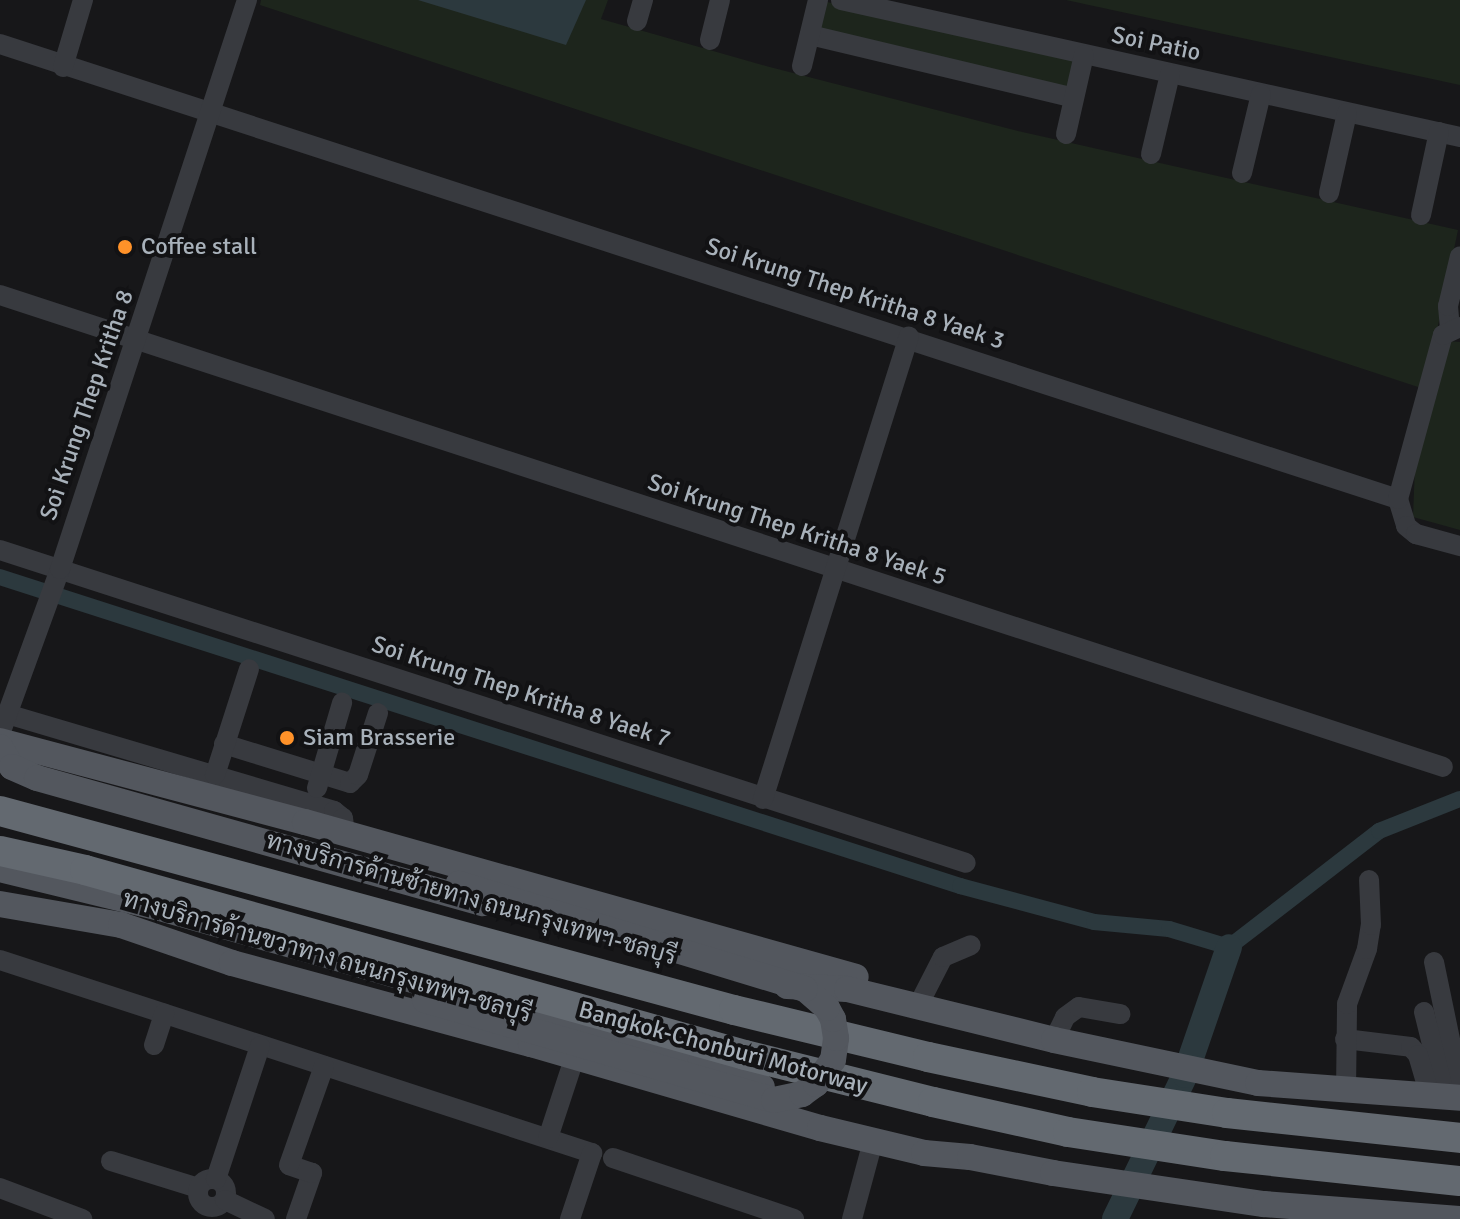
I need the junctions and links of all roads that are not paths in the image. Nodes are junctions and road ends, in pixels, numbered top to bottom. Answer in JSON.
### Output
{"nodes":[{"id":1,"x":83,"y":0,"type":"edge"},
{"id":2,"x":247,"y":0,"type":"edge"},
{"id":3,"x":643,"y":0,"type":"edge"},
{"id":4,"x":720,"y":0,"type":"edge"},
{"id":5,"x":818,"y":0,"type":"edge"},
{"id":6,"x":841,"y":0,"type":"edge"},
{"id":7,"x":637,"y":21,"type":"dead end"},
{"id":8,"x":810,"y":35,"type":"junction"},
{"id":9,"x":710,"y":40,"type":"dead end"},
{"id":10,"x":0,"y":44,"type":"edge"},
{"id":11,"x":1084,"y":55,"type":"junction"},
{"id":12,"x":802,"y":66,"type":"dead end"},
{"id":13,"x":63,"y":67,"type":"junction"},
{"id":14,"x":1170,"y":74,"type":"junction"},
{"id":15,"x":1261,"y":94,"type":"junction"},
{"id":16,"x":1074,"y":98,"type":"junction"},
{"id":17,"x":1347,"y":113,"type":"junction"},
{"id":18,"x":212,"y":115,"type":"junction"},
{"id":19,"x":1439,"y":132,"type":"junction"},
{"id":20,"x":1066,"y":134,"type":"dead end"},
{"id":21,"x":1460,"y":137,"type":"edge"},
{"id":22,"x":1151,"y":154,"type":"dead end"},
{"id":23,"x":1242,"y":173,"type":"dead end"},
{"id":24,"x":1329,"y":193,"type":"dead end"},
{"id":25,"x":1421,"y":215,"type":"dead end"},
{"id":26,"x":1460,"y":256,"type":"edge"},
{"id":27,"x":0,"y":295,"type":"edge"},
{"id":28,"x":1455,"y":328,"type":"edge"},
{"id":29,"x":909,"y":337,"type":"junction"},
{"id":30,"x":136,"y":341,"type":"junction"},
{"id":31,"x":1398,"y":499,"type":"junction"},
{"id":32,"x":1460,"y":546,"type":"edge"},
{"id":33,"x":0,"y":550,"type":"edge"},
{"id":34,"x":836,"y":570,"type":"junction"},
{"id":35,"x":58,"y":573,"type":"junction"},
{"id":36,"x":249,"y":669,"type":"dead end"},
{"id":37,"x":342,"y":703,"type":"dead end"},
{"id":38,"x":378,"y":713,"type":"dead end"},
{"id":39,"x":7,"y":714,"type":"junction"},
{"id":40,"x":0,"y":734,"type":"edge"},
{"id":41,"x":0,"y":741,"type":"edge"},
{"id":42,"x":224,"y":744,"type":"junction"},
{"id":43,"x":0,"y":747,"type":"edge"},
{"id":44,"x":28,"y":747,"type":"junction"},
{"id":45,"x":1443,"y":767,"type":"dead end"},
{"id":46,"x":215,"y":775,"type":"junction"},
{"id":47,"x":321,"y":775,"type":"junction"},
{"id":48,"x":37,"y":778,"type":"junction"},
{"id":49,"x":165,"y":784,"type":"junction"},
{"id":50,"x":763,"y":799,"type":"junction"},
{"id":51,"x":227,"y":801,"type":"junction"},
{"id":52,"x":0,"y":811,"type":"edge"},
{"id":53,"x":157,"y":811,"type":"junction"},
{"id":54,"x":308,"y":813,"type":"junction"},
{"id":55,"x":0,"y":851,"type":"edge"},
{"id":56,"x":966,"y":863,"type":"dead end"},
{"id":57,"x":0,"y":869,"type":"edge"},
{"id":58,"x":1369,"y":880,"type":"dead end"},
{"id":59,"x":0,"y":904,"type":"edge"},
{"id":60,"x":121,"y":925,"type":"junction"},
{"id":61,"x":971,"y":945,"type":"dead end"},
{"id":62,"x":0,"y":960,"type":"edge"},
{"id":63,"x":1434,"y":962,"type":"dead end"},
{"id":64,"x":922,"y":998,"type":"junction"},
{"id":65,"x":1424,"y":1012,"type":"dead end"},
{"id":66,"x":164,"y":1014,"type":"junction"},
{"id":67,"x":1120,"y":1014,"type":"dead end"},
{"id":68,"x":958,"y":1015,"type":"junction"},
{"id":69,"x":1345,"y":1039,"type":"junction"},
{"id":70,"x":1054,"y":1040,"type":"junction"},
{"id":71,"x":154,"y":1045,"type":"dead end"},
{"id":72,"x":260,"y":1046,"type":"junction"},
{"id":73,"x":575,"y":1056,"type":"junction"},
{"id":74,"x":324,"y":1066,"type":"junction"},
{"id":75,"x":1346,"y":1091,"type":"junction"},
{"id":76,"x":1449,"y":1095,"type":"edge"},
{"id":77,"x":548,"y":1138,"type":"junction"},
{"id":78,"x":1460,"y":1138,"type":"edge"},
{"id":79,"x":873,"y":1141,"type":"junction"},
{"id":80,"x":970,"y":1157,"type":"junction"},
{"id":81,"x":613,"y":1158,"type":"dead end"},
{"id":82,"x":111,"y":1161,"type":"dead end"},
{"id":83,"x":1460,"y":1181,"type":"edge"},
{"id":84,"x":207,"y":1183,"type":"junction"},
{"id":85,"x":0,"y":1188,"type":"edge"},
{"id":86,"x":1265,"y":1212,"type":"edge"},
{"id":87,"x":82,"y":1219,"type":"edge"},
{"id":88,"x":265,"y":1219,"type":"edge"},
{"id":89,"x":296,"y":1219,"type":"edge"},
{"id":90,"x":570,"y":1219,"type":"edge"},
{"id":91,"x":794,"y":1219,"type":"edge"},
{"id":92,"x":852,"y":1219,"type":"edge"},
{"id":93,"x":1460,"y":1219,"type":"edge"}],
"edges":[{"from":1,"to":13,"type":"street"},
{"from":2,"to":18,"type":"street","name":"Soi Krung Thep Kritha 8"},
{"from":3,"to":7,"type":"street"},
{"from":4,"to":9,"type":"street"},
{"from":5,"to":8,"type":"street"},
{"from":6,"to":11,"type":"street","name":"Soi Patio"},
{"from":8,"to":12,"type":"street"},
{"from":8,"to":16,"type":"street"},
{"from":10,"to":13,"type":"street","name":"Soi Krung Thep Kritha 8 Yaek 3"},
{"from":11,"to":14,"type":"street","name":"Soi Patio"},
{"from":11,"to":16,"type":"street"},
{"from":13,"to":18,"type":"street","name":"Soi Krung Thep Kritha 8 Yaek 3"},
{"from":14,"to":15,"type":"street","name":"Soi Patio"},
{"from":14,"to":22,"type":"street"},
{"from":15,"to":17,"type":"street","name":"Soi Patio"},
{"from":15,"to":23,"type":"street"},
{"from":16,"to":20,"type":"street"},
{"from":17,"to":19,"type":"street","name":"Soi Patio"},
{"from":17,"to":24,"type":"street"},
{"from":18,"to":29,"type":"street","name":"Soi Krung Thep Kritha 8 Yaek 3"},
{"from":18,"to":30,"type":"street","name":"Soi Krung Thep Kritha 8"},
{"from":19,"to":21,"type":"street","name":"Soi Patio"},
{"from":19,"to":25,"type":"street"},
{"from":26,"to":28,"type":"street"},
{"from":27,"to":30,"type":"street","name":"Soi Krung Thep Kritha 8 Yaek 5"},
{"from":28,"to":31,"type":"street"},
{"from":29,"to":31,"type":"street","name":"Soi Krung Thep Kritha 8 Yaek 3"},
{"from":29,"to":34,"type":"street"},
{"from":30,"to":34,"type":"street","name":"Soi Krung Thep Kritha 8 Yaek 5"},
{"from":30,"to":35,"type":"street","name":"Soi Krung Thep Kritha 8"},
{"from":31,"to":32,"type":"street"},
{"from":33,"to":35,"type":"street","name":"Soi Krung Thep Kritha 8 Yaek 7"},
{"from":34,"to":45,"type":"street","name":"Soi Krung Thep Kritha 8 Yaek 5"},
{"from":34,"to":50,"type":"street"},
{"from":35,"to":39,"type":"street","name":"Soi Krung Thep Kritha 8"},
{"from":35,"to":50,"type":"street","name":"Soi Krung Thep Kritha 8 Yaek 7"},
{"from":36,"to":42,"type":"street"},
{"from":37,"to":47,"type":"street"},
{"from":38,"to":47,"type":"street"},
{"from":39,"to":40,"type":"street","name":"Soi Krung Thep Kritha 8"},
{"from":39,"to":46,"type":"street"},
{"from":41,"to":44,"type":"main road","name":"ทางบริการด้านซ้ายทาง ถนนกรุงเทพฯ-ชลบุรี"},
{"from":42,"to":46,"type":"street"},
{"from":42,"to":47,"type":"street"},
{"from":43,"to":48,"type":"main road","name":"ทางบริการด้านซ้ายทาง ถนนกรุงเทพฯ-ชลบุรี"},
{"from":44,"to":48,"type":"main road"},
{"from":44,"to":49,"type":"main road","name":"ทางบริการด้านซ้ายทาง ถนนกรุงเทพฯ-ชลบุรี"},
{"from":46,"to":54,"type":"street"},
{"from":47,"to":54,"type":"street"},
{"from":48,"to":53,"type":"main road","name":"ทางบริการด้านซ้ายทาง ถนนกรุงเทพฯ-ชลบุรี"},
{"from":49,"to":51,"type":"main road","name":"ทางบริการด้านซ้ายทาง ถนนกรุงเทพฯ-ชลบุรี"},
{"from":49,"to":53,"type":"main road"},
{"from":50,"to":56,"type":"street","name":"Soi Krung Thep Kritha 8 Yaek 7"},
{"from":51,"to":54,"type":"main road","name":"ทางบริการด้านซ้ายทาง ถนนกรุงเทพฯ-ชลบุรี"},
{"from":51,"to":60,"type":"main road","bridge":true},
{"from":52,"to":78,"type":"highway","name":"Bangkok-Chonburi Motorway"},
{"from":53,"to":68,"type":"main road","name":"ทางบริการด้านซ้ายทาง ถนนกรุงเทพฯ-ชลบุรี"},
{"from":54,"to":64,"type":"main road","name":"ทางบริการด้านซ้ายทาง ถนนกรุงเทพฯ-ชลบุรี"},
{"from":55,"to":83,"type":"highway","name":"Bangkok-Chonburi Motorway"},
{"from":57,"to":80,"type":"main road","name":"ทางบริการด้านขวาทาง ถนนกรุงเทพฯ-ชลบุรี"},
{"from":58,"to":69,"type":"street"},
{"from":59,"to":60,"type":"main road","name":"ทางบริการด้านขวาทาง ถนนกรุงเทพฯ-ชลบุรี"},
{"from":60,"to":73,"type":"main road","name":"ทางบริการด้านขวาทาง ถนนกรุงเทพฯ-ชลบุรี"},
{"from":61,"to":64,"type":"street"},
{"from":62,"to":66,"type":"street"},
{"from":63,"to":76,"type":"street"},
{"from":64,"to":68,"type":"main road","name":"ทางบริการด้านซ้ายทาง ถนนกรุงเทพฯ-ชลบุรี"},
{"from":65,"to":76,"type":"street"},
{"from":66,"to":71,"type":"street"},
{"from":66,"to":72,"type":"street"},
{"from":67,"to":70,"type":"street"},
{"from":68,"to":70,"type":"main road","name":"ทางบริการด้านซ้ายทาง ถนนกรุงเทพฯ-ชลบุรี"},
{"from":69,"to":75,"type":"street"},
{"from":69,"to":76,"type":"street"},
{"from":70,"to":75,"type":"main road","name":"ทางบริการด้านซ้ายทาง ถนนกรุงเทพฯ-ชลบุรี"},
{"from":72,"to":74,"type":"street"},
{"from":72,"to":84,"type":"street"},
{"from":73,"to":77,"type":"street"},
{"from":73,"to":79,"type":"main road","name":"ทางบริการด้านขวาทาง ถนนกรุงเทพฯ-ชลบุรี"},
{"from":74,"to":77,"type":"street"},
{"from":74,"to":89,"type":"street"},
{"from":75,"to":76,"type":"main road","name":"ทางบริการด้านซ้ายทาง ถนนกรุงเทพฯ-ชลบุรี"},
{"from":77,"to":90,"type":"street"},
{"from":79,"to":80,"type":"main road","name":"ทางบริการด้านขวาทาง ถนนกรุงเทพฯ-ชลบุรี"},
{"from":79,"to":92,"type":"street"},
{"from":80,"to":86,"type":"main road","name":"ทางบริการด้านขวาทาง ถนนกรุงเทพฯ-ชลบุรี"},
{"from":81,"to":91,"type":"street"},
{"from":82,"to":84,"type":"street"},
{"from":84,"to":88,"type":"street"},
{"from":85,"to":87,"type":"street"},
{"from":86,"to":93,"type":"main road","name":"ทางบริการด้านขวาทาง ถนนกรุงเทพฯ-ชลบุรี"}]}
